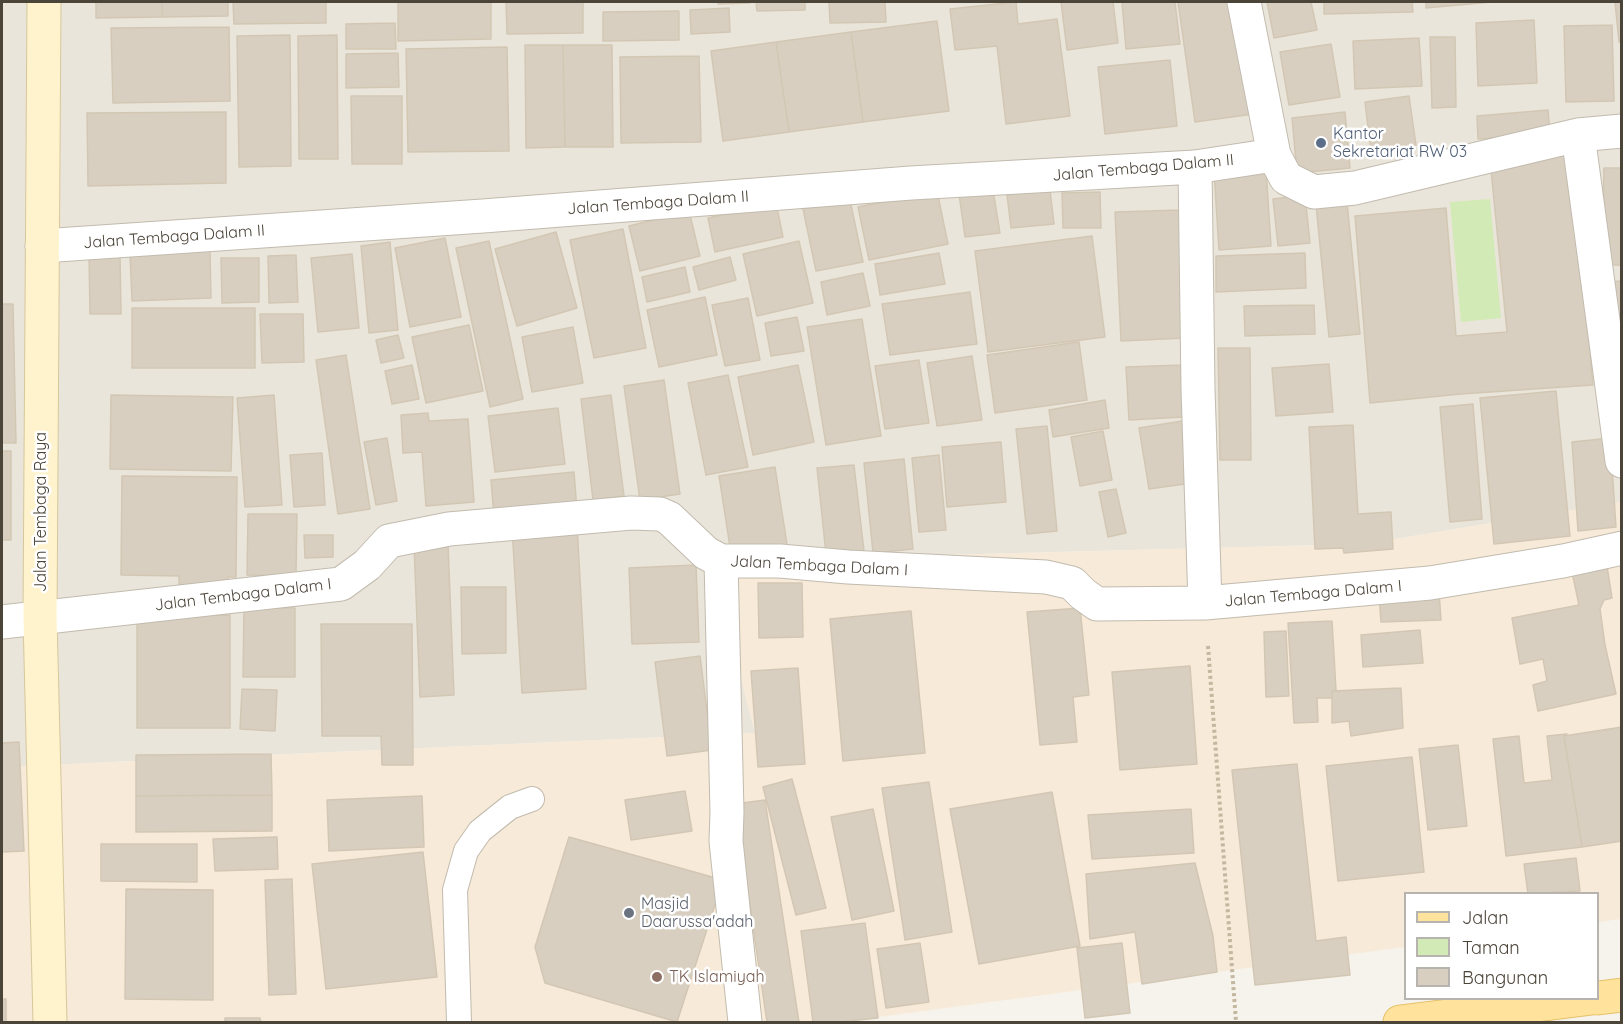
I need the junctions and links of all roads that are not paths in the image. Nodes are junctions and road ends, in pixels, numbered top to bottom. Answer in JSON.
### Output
{"nodes":[{"id":1,"x":44,"y":2,"type":"edge"},
{"id":2,"x":1244,"y":2,"type":"edge"},
{"id":3,"x":1622,"y":131,"type":"edge"},
{"id":4,"x":1578,"y":135,"type":"junction"},
{"id":5,"x":1274,"y":155,"type":"junction"},
{"id":6,"x":1194,"y":167,"type":"junction"},
{"id":7,"x":42,"y":246,"type":"junction"},
{"id":8,"x":1622,"y":461,"type":"edge"},
{"id":9,"x":1622,"y":548,"type":"edge"},
{"id":10,"x":721,"y":561,"type":"junction"},
{"id":11,"x":1205,"y":603,"type":"junction"},
{"id":12,"x":40,"y":617,"type":"junction"},
{"id":13,"x":2,"y":622,"type":"edge"},
{"id":14,"x":532,"y":799,"type":"dead end"},
{"id":15,"x":1622,"y":995,"type":"edge"},
{"id":16,"x":1599,"y":998,"type":"edge"},
{"id":17,"x":1584,"y":1000,"type":"edge"},
{"id":18,"x":50,"y":1023,"type":"edge"},
{"id":19,"x":459,"y":1023,"type":"edge"},
{"id":20,"x":745,"y":1023,"type":"edge"},
{"id":21,"x":1400,"y":1023,"type":"edge"}],
"edges":[{"from":1,"to":7,"type":"street","name":"Jalan Tembaga Raya"},
{"from":2,"to":5,"type":"street"},
{"from":3,"to":4,"type":"street"},
{"from":4,"to":5,"type":"street"},
{"from":4,"to":8,"type":"street"},
{"from":5,"to":6,"type":"street","name":"Jalan Tembaga Dalam II"},
{"from":6,"to":7,"type":"street","name":"Jalan Tembaga Dalam II"},
{"from":6,"to":11,"type":"street"},
{"from":7,"to":12,"type":"street","name":"Jalan Tembaga Raya"},
{"from":9,"to":11,"type":"street","name":"Jalan Tembaga Dalam I"},
{"from":10,"to":11,"type":"street","name":"Jalan Tembaga Dalam I"},
{"from":10,"to":12,"type":"street","name":"Jalan Tembaga Dalam I"},
{"from":10,"to":20,"type":"street"},
{"from":12,"to":13,"type":"street","name":"Jalan Tembaga Dalam I"},
{"from":12,"to":18,"type":"street","name":"Jalan Tembaga Raya"},
{"from":14,"to":19,"type":"lane"},
{"from":15,"to":16,"type":"main road"},
{"from":17,"to":21,"type":"main road"}]}
